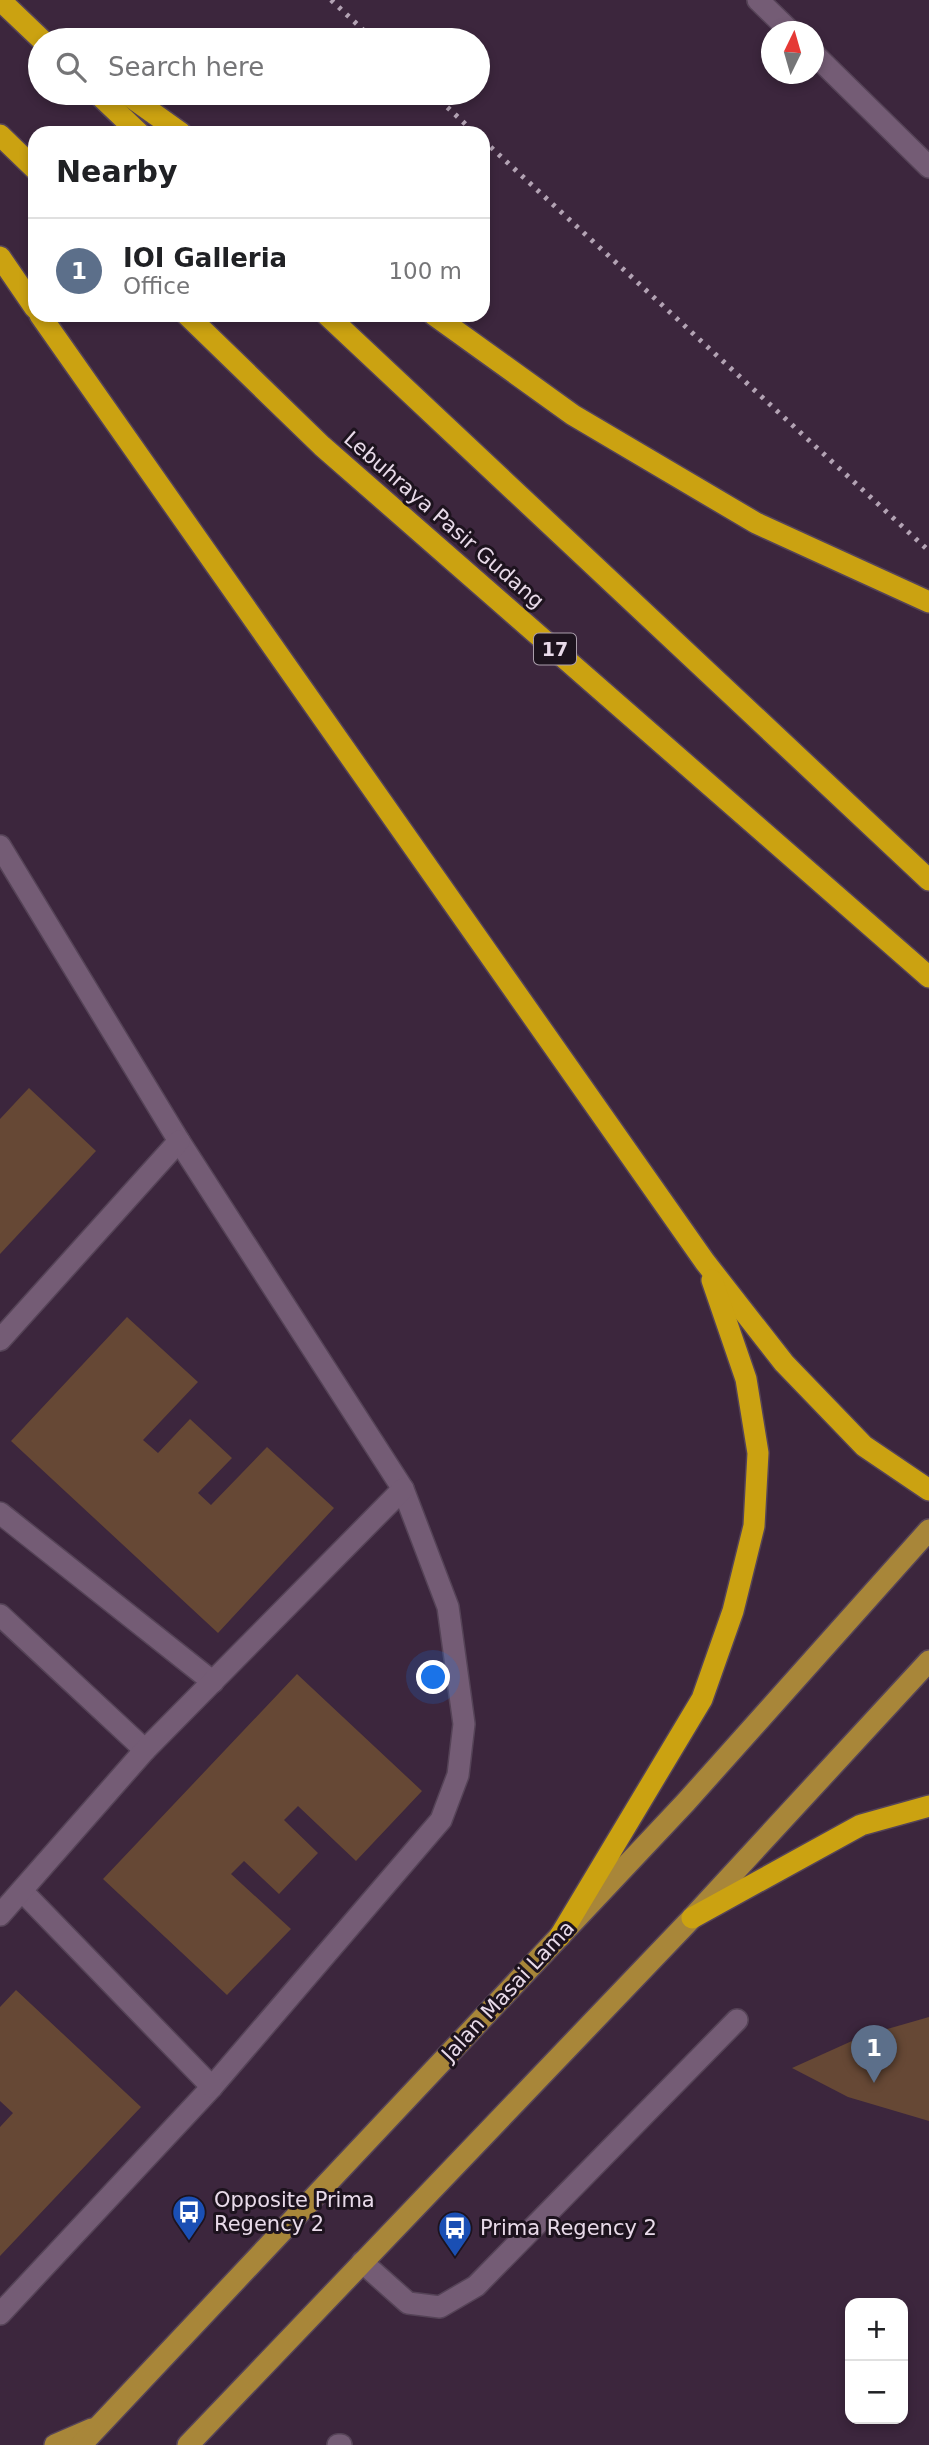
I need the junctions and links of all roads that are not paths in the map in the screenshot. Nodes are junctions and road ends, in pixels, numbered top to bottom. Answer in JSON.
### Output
{"nodes":[{"id":1,"x":758,"y":0,"type":"edge"},
{"id":2,"x":8,"y":7,"type":"edge"},
{"id":3,"x":779,"y":21,"type":"edge"},
{"id":4,"x":30,"y":28,"type":"edge"},
{"id":5,"x":36,"y":28,"type":"edge"},
{"id":6,"x":824,"y":64,"type":"edge"},
{"id":7,"x":110,"y":105,"type":"edge"},
{"id":8,"x":142,"y":105,"type":"edge"},
{"id":9,"x":132,"y":126,"type":"edge"},
{"id":10,"x":171,"y":126,"type":"edge"},
{"id":11,"x":0,"y":135,"type":"edge"},
{"id":12,"x":28,"y":162,"type":"edge"},
{"id":13,"x":929,"y":167,"type":"edge"},
{"id":14,"x":0,"y":257,"type":"edge"},
{"id":15,"x":28,"y":298,"type":"edge"},
{"id":16,"x":45,"y":322,"type":"edge"},
{"id":17,"x":194,"y":322,"type":"edge"},
{"id":18,"x":334,"y":322,"type":"edge"},
{"id":19,"x":443,"y":322,"type":"edge"},
{"id":20,"x":929,"y":602,"type":"edge"},
{"id":21,"x":0,"y":846,"type":"edge"},
{"id":22,"x":929,"y":880,"type":"edge"},
{"id":23,"x":929,"y":977,"type":"edge"},
{"id":24,"x":179,"y":1141,"type":"junction"},
{"id":25,"x":705,"y":1262,"type":"junction"},
{"id":26,"x":0,"y":1340,"type":"edge"},
{"id":27,"x":403,"y":1489,"type":"junction"},
{"id":28,"x":929,"y":1490,"type":"edge"},
{"id":29,"x":0,"y":1513,"type":"edge"},
{"id":30,"x":929,"y":1530,"type":"edge"},
{"id":31,"x":0,"y":1615,"type":"edge"},
{"id":32,"x":929,"y":1661,"type":"edge"},
{"id":33,"x":214,"y":1682,"type":"junction"},
{"id":34,"x":145,"y":1750,"type":"junction"},
{"id":35,"x":929,"y":1806,"type":"edge"},
{"id":36,"x":22,"y":1891,"type":"junction"},
{"id":37,"x":0,"y":1915,"type":"edge"},
{"id":38,"x":692,"y":1918,"type":"junction"},
{"id":39,"x":560,"y":1936,"type":"junction"},
{"id":40,"x":737,"y":2020,"type":"dead end"},
{"id":41,"x":212,"y":2087,"type":"junction"},
{"id":42,"x":362,"y":2262,"type":"junction"},
{"id":43,"x":0,"y":2314,"type":"edge"},
{"id":44,"x":98,"y":2426,"type":"junction"},
{"id":45,"x":55,"y":2445,"type":"edge"},
{"id":46,"x":81,"y":2445,"type":"edge"},
{"id":47,"x":188,"y":2445,"type":"edge"}],
"edges":[{"from":1,"to":3,"type":"lane"},
{"from":2,"to":4,"type":"highway"},
{"from":2,"to":5,"type":"highway"},
{"from":6,"to":13,"type":"lane"},
{"from":7,"to":9,"type":"highway"},
{"from":8,"to":10,"type":"highway"},
{"from":11,"to":12,"type":"highway"},
{"from":14,"to":15,"type":"highway"},
{"from":16,"to":25,"type":"highway"},
{"from":17,"to":23,"type":"highway","name":"Lebuhraya Pasir Gudang","number":"17"},
{"from":18,"to":22,"type":"highway"},
{"from":19,"to":20,"type":"highway"},
{"from":21,"to":24,"type":"lane"},
{"from":24,"to":26,"type":"lane"},
{"from":24,"to":27,"type":"lane"},
{"from":25,"to":28,"type":"highway"},
{"from":25,"to":39,"type":"highway"},
{"from":27,"to":33,"type":"lane"},
{"from":27,"to":41,"type":"lane"},
{"from":29,"to":33,"type":"lane"},
{"from":30,"to":39,"type":"main road","name":"Jalan Masai Lama"},
{"from":31,"to":34,"type":"lane"},
{"from":32,"to":38,"type":"main road"},
{"from":33,"to":34,"type":"lane"},
{"from":34,"to":36,"type":"lane"},
{"from":35,"to":38,"type":"highway"},
{"from":36,"to":37,"type":"lane"},
{"from":36,"to":41,"type":"lane"},
{"from":38,"to":42,"type":"main road"},
{"from":39,"to":44,"type":"main road","name":"Jalan Masai Lama"},
{"from":40,"to":42,"type":"lane"},
{"from":41,"to":43,"type":"lane"},
{"from":42,"to":47,"type":"main road"},
{"from":44,"to":45,"type":"main road"},
{"from":44,"to":46,"type":"main road","name":"Jalan Masai Lama"}]}
